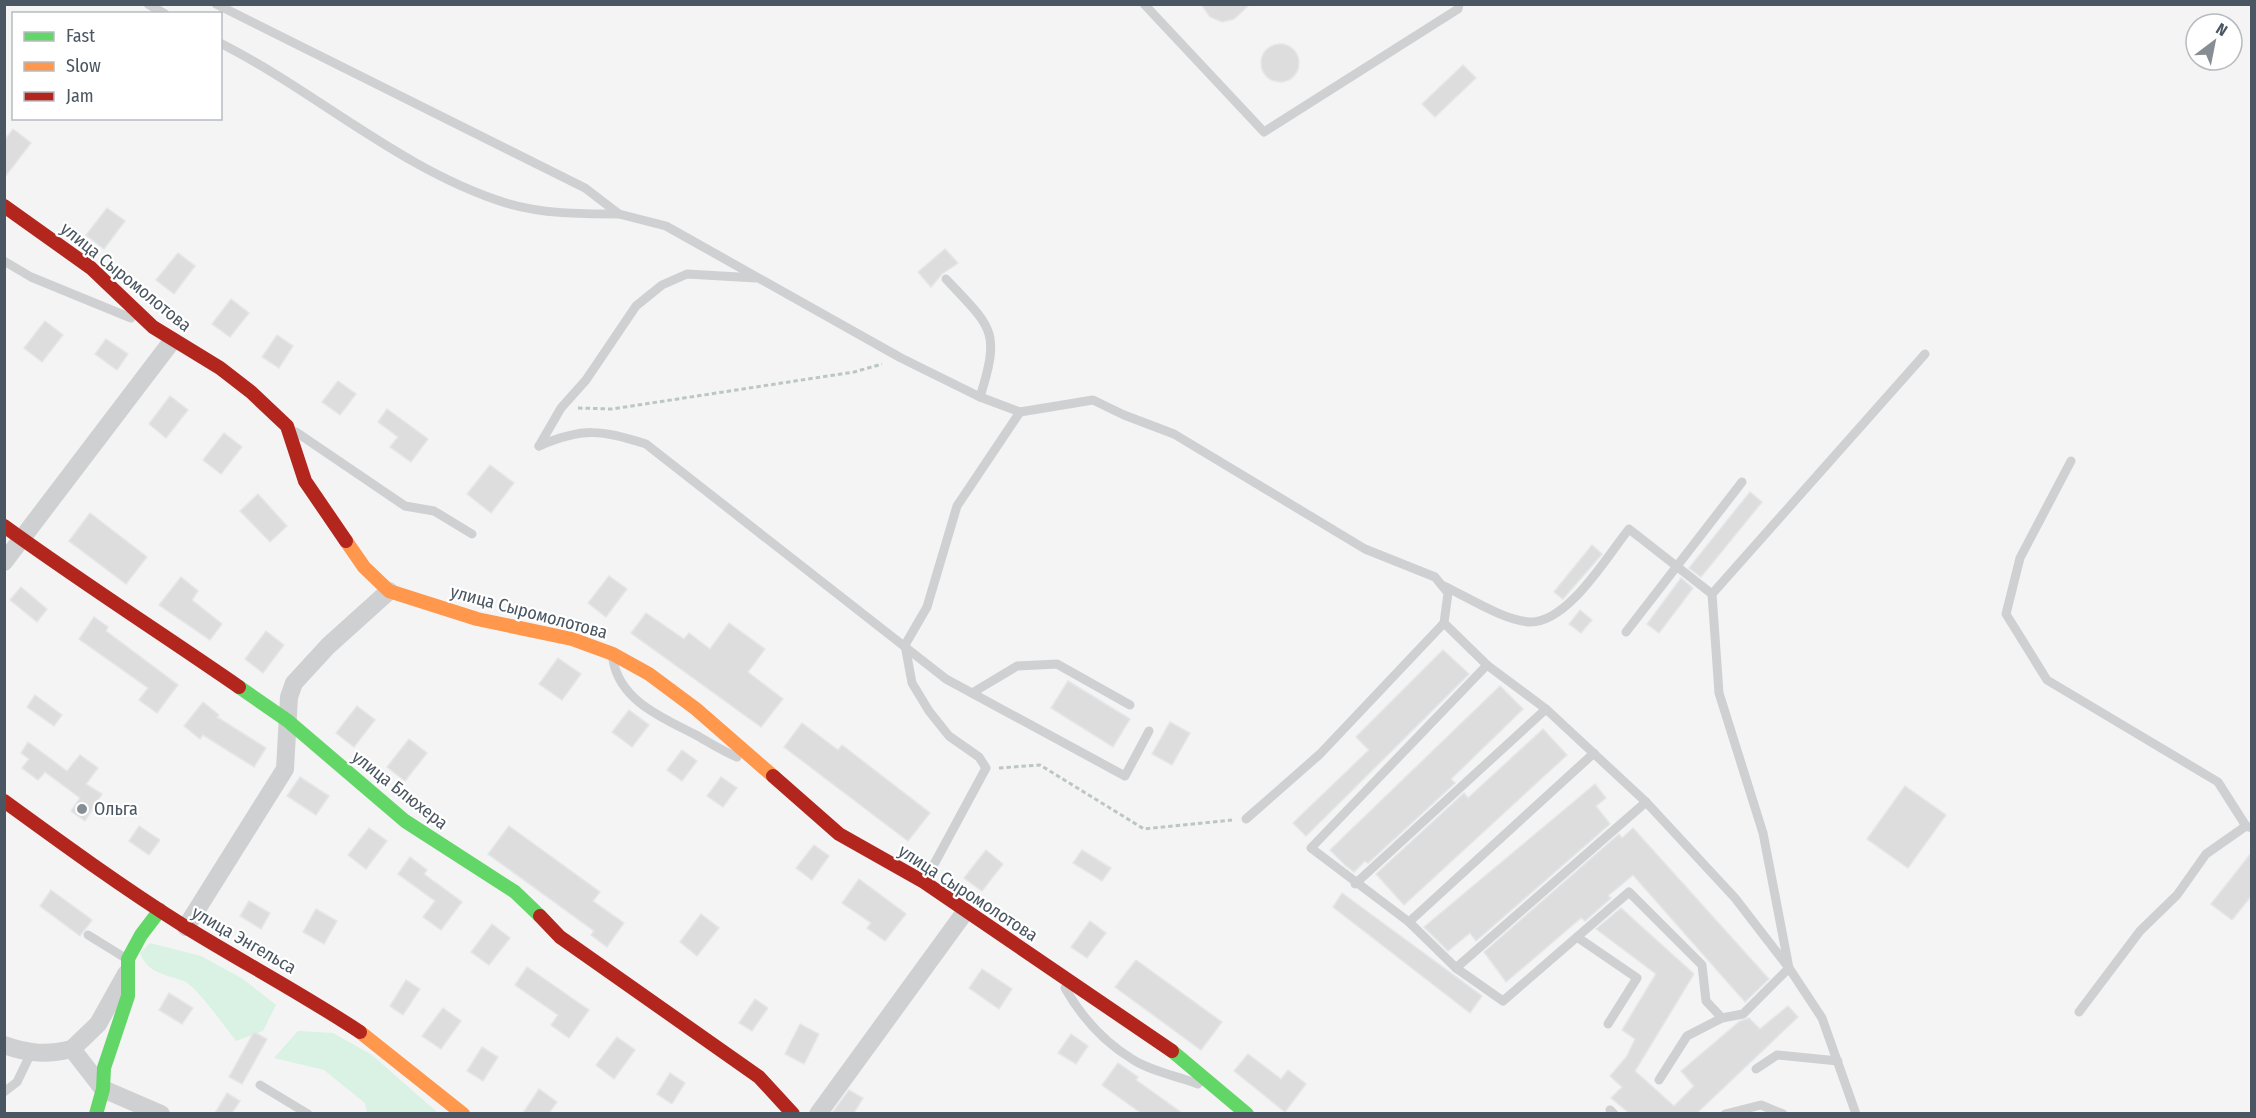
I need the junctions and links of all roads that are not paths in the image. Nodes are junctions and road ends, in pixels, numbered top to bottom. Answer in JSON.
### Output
{"nodes":[{"id":1,"x":148,"y":4,"type":"edge"},
{"id":2,"x":216,"y":4,"type":"edge"},
{"id":3,"x":1144,"y":4,"type":"edge"},
{"id":4,"x":1459,"y":4,"type":"edge"},
{"id":5,"x":162,"y":12,"type":"edge"},
{"id":6,"x":222,"y":44,"type":"edge"},
{"id":7,"x":4,"y":206,"type":"edge"},
{"id":8,"x":619,"y":214,"type":"junction"},
{"id":9,"x":4,"y":261,"type":"edge"},
{"id":10,"x":758,"y":278,"type":"junction"},
{"id":11,"x":946,"y":279,"type":"dead end"},
{"id":12,"x":153,"y":327,"type":"junction"},
{"id":13,"x":172,"y":341,"type":"junction"},
{"id":14,"x":1925,"y":354,"type":"dead end"},
{"id":15,"x":980,"y":398,"type":"junction"},
{"id":16,"x":1020,"y":412,"type":"junction"},
{"id":17,"x":287,"y":426,"type":"junction"},
{"id":18,"x":2071,"y":461,"type":"dead end"},
{"id":19,"x":1742,"y":482,"type":"dead end"},
{"id":20,"x":4,"y":526,"type":"edge"},
{"id":21,"x":472,"y":534,"type":"dead end"},
{"id":22,"x":20,"y":538,"type":"junction"},
{"id":23,"x":4,"y":562,"type":"edge"},
{"id":24,"x":1677,"y":566,"type":"junction"},
{"id":25,"x":1442,"y":585,"type":"junction"},
{"id":26,"x":389,"y":591,"type":"junction"},
{"id":27,"x":1712,"y":594,"type":"junction"},
{"id":28,"x":1444,"y":623,"type":"junction"},
{"id":29,"x":1626,"y":632,"type":"dead end"},
{"id":30,"x":905,"y":645,"type":"junction"},
{"id":31,"x":613,"y":654,"type":"junction"},
{"id":32,"x":1487,"y":665,"type":"junction"},
{"id":33,"x":972,"y":693,"type":"junction"},
{"id":34,"x":1130,"y":705,"type":"dead end"},
{"id":35,"x":1546,"y":709,"type":"junction"},
{"id":36,"x":288,"y":722,"type":"junction"},
{"id":37,"x":1149,"y":731,"type":"dead end"},
{"id":38,"x":1593,"y":753,"type":"junction"},
{"id":39,"x":767,"y":770,"type":"junction"},
{"id":40,"x":4,"y":801,"type":"edge"},
{"id":41,"x":1646,"y":802,"type":"junction"},
{"id":42,"x":1246,"y":819,"type":"road end"},
{"id":43,"x":2249,"y":827,"type":"edge"},
{"id":44,"x":924,"y":882,"type":"junction"},
{"id":45,"x":1355,"y":884,"type":"junction"},
{"id":46,"x":160,"y":910,"type":"junction"},
{"id":47,"x":965,"y":912,"type":"junction"},
{"id":48,"x":1409,"y":922,"type":"junction"},
{"id":49,"x":186,"y":927,"type":"junction"},
{"id":50,"x":88,"y":935,"type":"dead end"},
{"id":51,"x":1577,"y":937,"type":"junction"},
{"id":52,"x":128,"y":966,"type":"junction"},
{"id":53,"x":1456,"y":968,"type":"junction"},
{"id":54,"x":1789,"y":968,"type":"junction"},
{"id":55,"x":1056,"y":973,"type":"junction"},
{"id":56,"x":2079,"y":1012,"type":"dead end"},
{"id":57,"x":1722,"y":1018,"type":"junction"},
{"id":58,"x":1608,"y":1024,"type":"dead end"},
{"id":59,"x":4,"y":1046,"type":"edge"},
{"id":60,"x":72,"y":1049,"type":"junction"},
{"id":61,"x":32,"y":1053,"type":"junction"},
{"id":62,"x":1838,"y":1060,"type":"junction"},
{"id":63,"x":1756,"y":1069,"type":"dead end"},
{"id":64,"x":1659,"y":1080,"type":"dead end"},
{"id":65,"x":260,"y":1085,"type":"dead end"},
{"id":66,"x":103,"y":1089,"type":"junction"},
{"id":67,"x":4,"y":1092,"type":"edge"},
{"id":68,"x":1222,"y":1093,"type":"junction"},
{"id":69,"x":96,"y":1113,"type":"edge"},
{"id":70,"x":161,"y":1113,"type":"edge"},
{"id":71,"x":308,"y":1113,"type":"edge"},
{"id":72,"x":463,"y":1113,"type":"edge"},
{"id":73,"x":794,"y":1113,"type":"edge"},
{"id":74,"x":818,"y":1113,"type":"edge"},
{"id":75,"x":1247,"y":1113,"type":"edge"},
{"id":76,"x":1725,"y":1113,"type":"edge"},
{"id":77,"x":1782,"y":1113,"type":"edge"},
{"id":78,"x":1856,"y":1113,"type":"edge"}],
"edges":[{"from":1,"to":5,"type":"lane"},
{"from":2,"to":8,"type":"lane"},
{"from":3,"to":4,"type":"lane"},
{"from":6,"to":8,"type":"lane"},
{"from":7,"to":12,"type":"street","name":"улица Сыромолотова"},
{"from":8,"to":10,"type":"lane"},
{"from":9,"to":12,"type":"lane"},
{"from":10,"to":15,"type":"lane"},
{"from":10,"to":30,"type":"lane"},
{"from":11,"to":15,"type":"lane"},
{"from":12,"to":13,"type":"street","name":"улица Сыромолотова"},
{"from":13,"to":17,"type":"street","name":"улица Сыромолотова"},
{"from":13,"to":22,"type":"street"},
{"from":14,"to":27,"type":"lane"},
{"from":15,"to":16,"type":"lane"},
{"from":16,"to":25,"type":"lane"},
{"from":16,"to":30,"type":"lane"},
{"from":17,"to":21,"type":"lane"},
{"from":17,"to":26,"type":"street","name":"улица Сыромолотова"},
{"from":18,"to":43,"type":"lane"},
{"from":19,"to":24,"type":"lane"},
{"from":20,"to":22,"type":"street","name":"улица Блюхера"},
{"from":22,"to":23,"type":"street"},
{"from":22,"to":36,"type":"street","name":"улица Блюхера"},
{"from":24,"to":25,"type":"lane"},
{"from":24,"to":27,"type":"lane"},
{"from":24,"to":29,"type":"lane"},
{"from":25,"to":28,"type":"lane"},
{"from":26,"to":31,"type":"street","name":"улица Сыромолотова"},
{"from":26,"to":36,"type":"street"},
{"from":27,"to":54,"type":"lane"},
{"from":28,"to":32,"type":"lane"},
{"from":28,"to":42,"type":"lane"},
{"from":30,"to":33,"type":"lane"},
{"from":30,"to":44,"type":"lane"},
{"from":31,"to":39,"type":"street","name":"улица Сыромолотова"},
{"from":31,"to":39,"type":"lane"},
{"from":32,"to":35,"type":"lane"},
{"from":32,"to":45,"type":"lane"},
{"from":33,"to":34,"type":"lane"},
{"from":33,"to":37,"type":"lane"},
{"from":35,"to":38,"type":"lane"},
{"from":35,"to":45,"type":"lane"},
{"from":36,"to":49,"type":"street"},
{"from":36,"to":73,"type":"street","name":"улица Блюхера"},
{"from":38,"to":41,"type":"lane"},
{"from":38,"to":48,"type":"lane"},
{"from":39,"to":44,"type":"street","name":"улица Сыромолотова"},
{"from":40,"to":46,"type":"street","name":"улица Энгельса"},
{"from":41,"to":53,"type":"lane"},
{"from":41,"to":54,"type":"lane"},
{"from":43,"to":56,"type":"lane"},
{"from":44,"to":47,"type":"street","name":"улица Сыромолотова"},
{"from":45,"to":48,"type":"lane"},
{"from":46,"to":49,"type":"street","name":"улица Энгельса"},
{"from":46,"to":52,"type":"street"},
{"from":47,"to":55,"type":"street","name":"улица Сыромолотова"},
{"from":47,"to":74,"type":"street"},
{"from":48,"to":53,"type":"lane"},
{"from":49,"to":72,"type":"street","name":"улица Энгельса"},
{"from":50,"to":52,"type":"lane"},
{"from":51,"to":53,"type":"lane"},
{"from":51,"to":57,"type":"lane"},
{"from":51,"to":58,"type":"lane"},
{"from":52,"to":60,"type":"street"},
{"from":52,"to":66,"type":"street"},
{"from":54,"to":57,"type":"lane"},
{"from":54,"to":62,"type":"lane"},
{"from":55,"to":68,"type":"street","name":"улица Сыромолотова"},
{"from":55,"to":68,"type":"lane"},
{"from":57,"to":64,"type":"lane"},
{"from":59,"to":61,"type":"street"},
{"from":60,"to":61,"type":"street"},
{"from":60,"to":66,"type":"street"},
{"from":61,"to":67,"type":"lane"},
{"from":62,"to":63,"type":"lane"},
{"from":62,"to":78,"type":"lane"},
{"from":65,"to":71,"type":"lane"},
{"from":66,"to":69,"type":"street"},
{"from":66,"to":70,"type":"street"},
{"from":68,"to":75,"type":"street","name":"улица Сыромолотова"},
{"from":76,"to":77,"type":"lane"}]}
